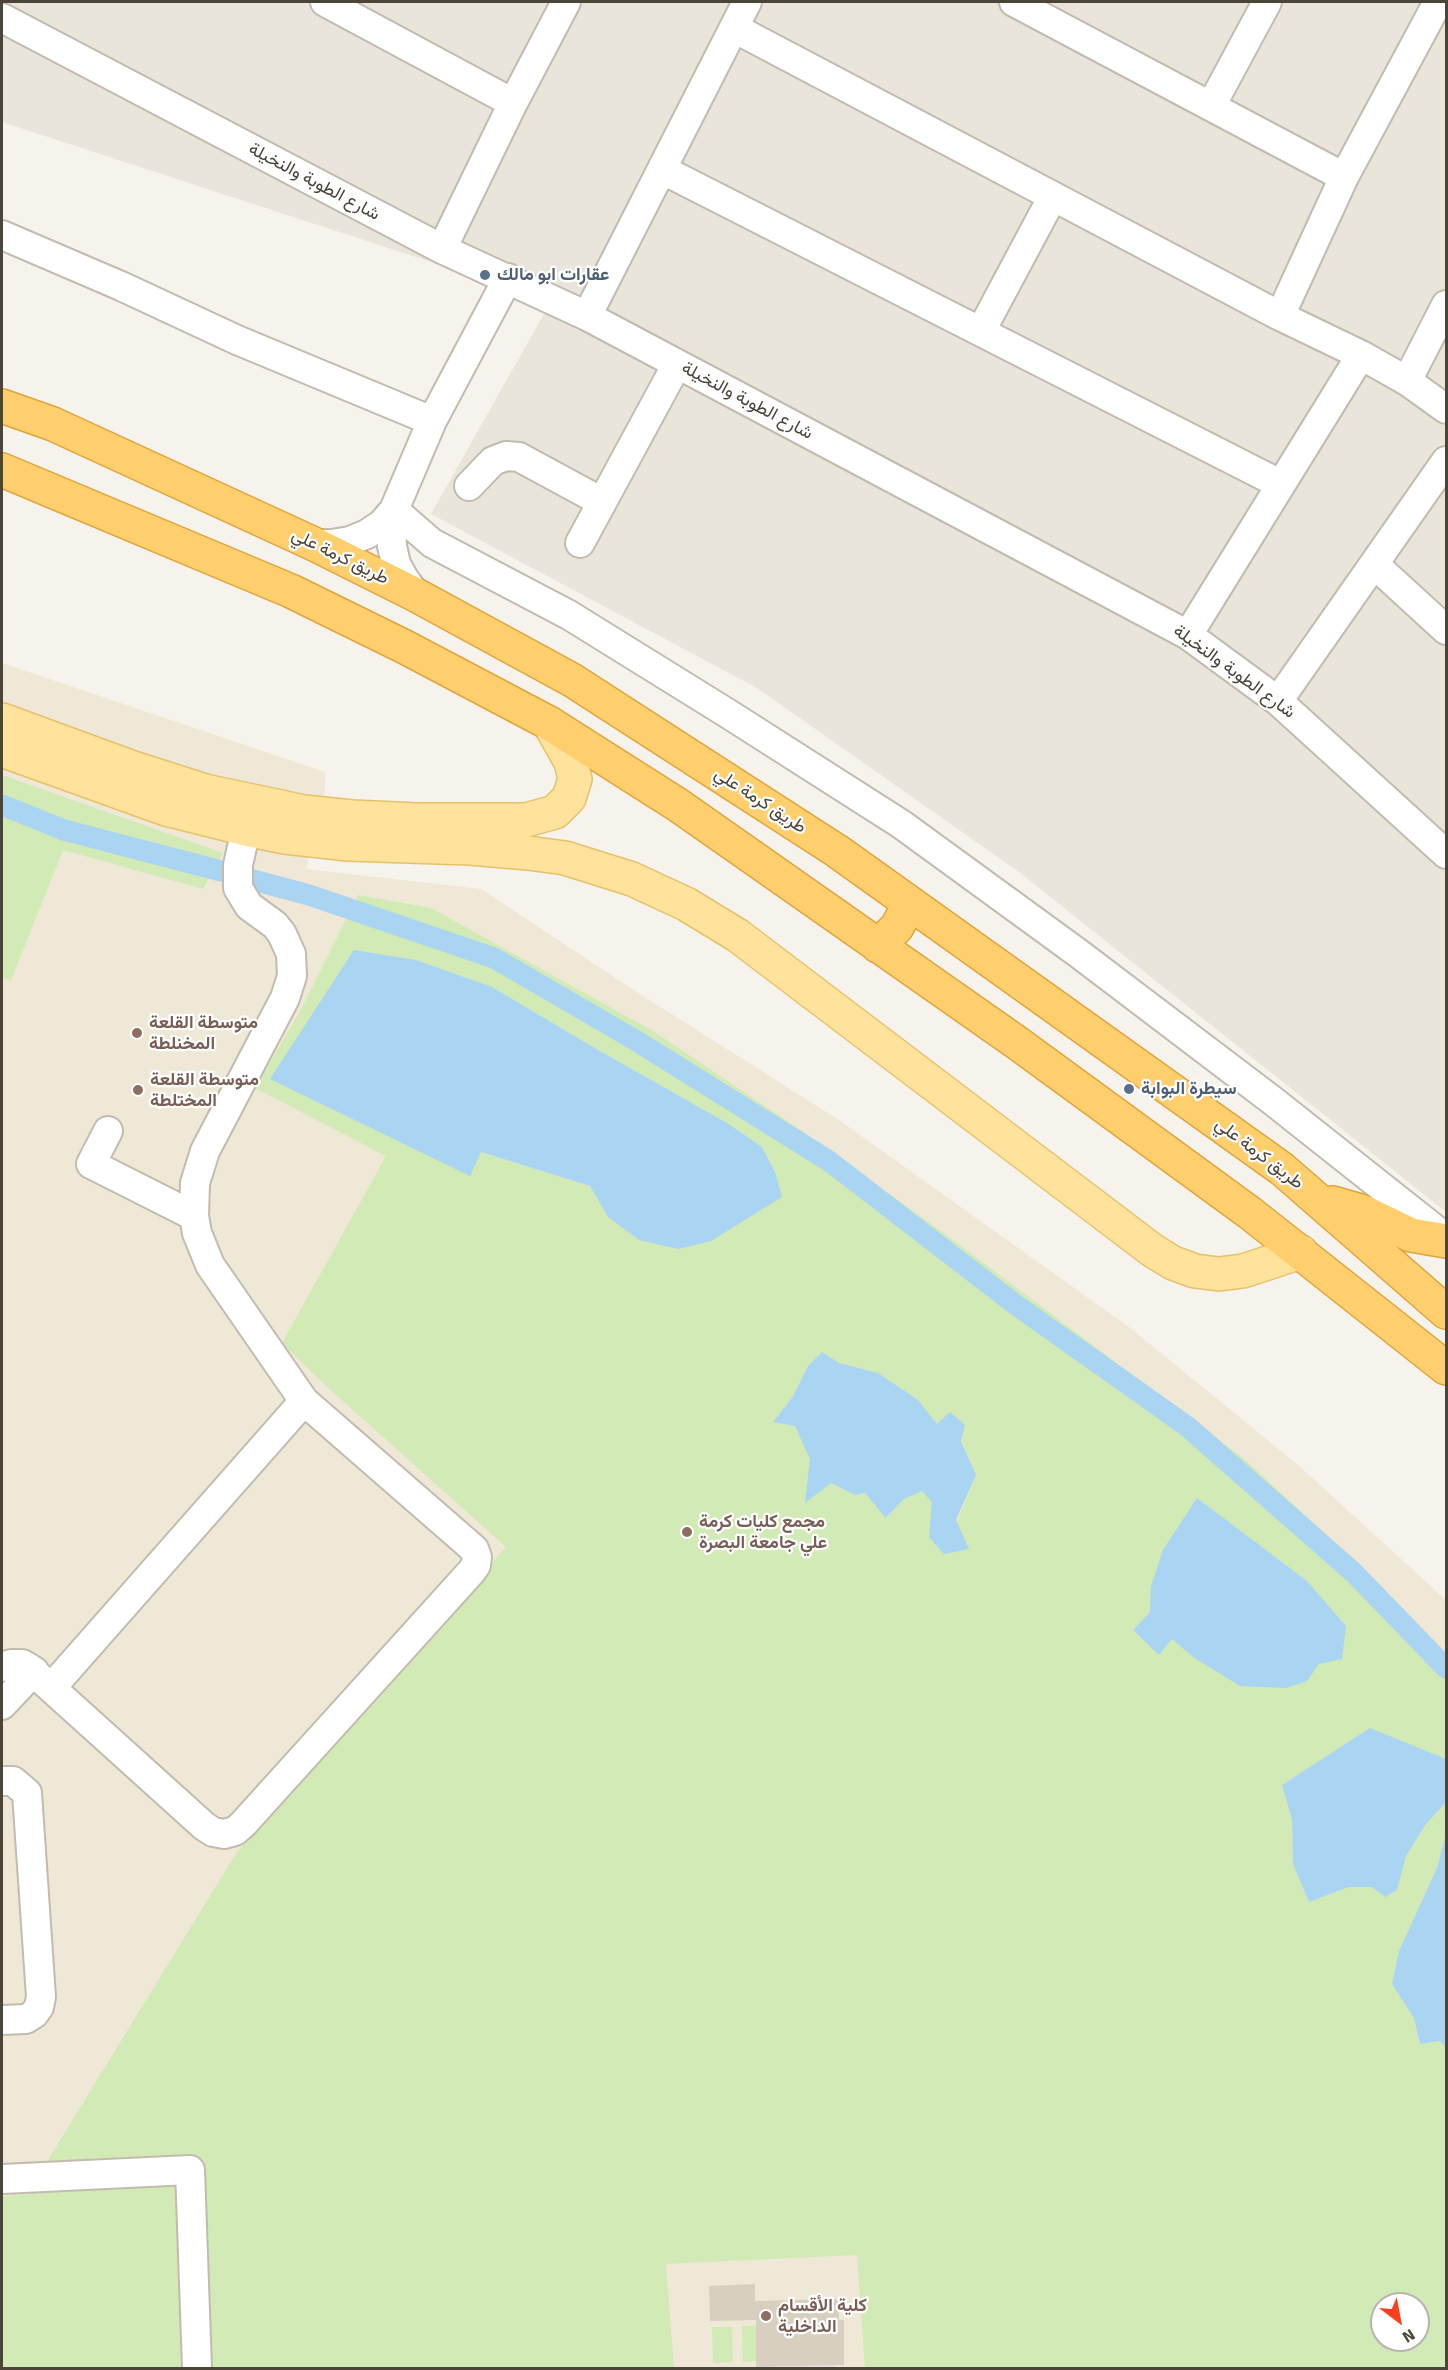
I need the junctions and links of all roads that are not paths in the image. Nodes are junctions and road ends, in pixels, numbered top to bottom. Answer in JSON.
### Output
{"nodes":[{"id":1,"x":325,"y":2,"type":"edge"},
{"id":2,"x":566,"y":2,"type":"edge"},
{"id":3,"x":747,"y":2,"type":"edge"},
{"id":4,"x":1014,"y":2,"type":"edge"},
{"id":5,"x":1266,"y":2,"type":"edge"},
{"id":6,"x":1438,"y":2,"type":"edge"},
{"id":7,"x":2,"y":18,"type":"edge"},
{"id":8,"x":734,"y":28,"type":"junction"},
{"id":9,"x":513,"y":102,"type":"junction"},
{"id":10,"x":1211,"y":106,"type":"junction"},
{"id":11,"x":663,"y":170,"type":"junction"},
{"id":12,"x":1344,"y":177,"type":"junction"},
{"id":13,"x":1053,"y":196,"type":"junction"},
{"id":14,"x":2,"y":235,"type":"edge"},
{"id":15,"x":442,"y":249,"type":"junction"},
{"id":16,"x":508,"y":278,"type":"junction"},
{"id":17,"x":1446,"y":304,"type":"edge"},
{"id":18,"x":587,"y":316,"type":"junction"},
{"id":19,"x":1280,"y":316,"type":"junction"},
{"id":20,"x":981,"y":331,"type":"junction"},
{"id":21,"x":1361,"y":355,"type":"junction"},
{"id":22,"x":677,"y":364,"type":"junction"},
{"id":23,"x":1407,"y":381,"type":"junction"},
{"id":24,"x":2,"y":406,"type":"edge"},
{"id":25,"x":1446,"y":409,"type":"edge"},
{"id":26,"x":432,"y":421,"type":"junction"},
{"id":27,"x":1446,"y":461,"type":"edge"},
{"id":28,"x":2,"y":470,"type":"edge"},
{"id":29,"x":1280,"y":484,"type":"junction"},
{"id":30,"x":469,"y":486,"type":"dead end"},
{"id":31,"x":602,"y":502,"type":"junction"},
{"id":32,"x":394,"y":510,"type":"junction"},
{"id":33,"x":580,"y":543,"type":"dead end"},
{"id":34,"x":314,"y":544,"type":"junction"},
{"id":35,"x":1374,"y":564,"type":"junction"},
{"id":36,"x":416,"y":595,"type":"junction"},
{"id":37,"x":1446,"y":630,"type":"edge"},
{"id":38,"x":1188,"y":635,"type":"junction"},
{"id":39,"x":1278,"y":701,"type":"junction"},
{"id":40,"x":2,"y":720,"type":"edge"},
{"id":41,"x":549,"y":723,"type":"junction"},
{"id":42,"x":2,"y":750,"type":"edge"},
{"id":43,"x":203,"y":805,"type":"junction"},
{"id":44,"x":246,"y":829,"type":"junction"},
{"id":45,"x":1446,"y":854,"type":"edge"},
{"id":46,"x":910,"y":903,"type":"junction"},
{"id":47,"x":962,"y":941,"type":"junction"},
{"id":48,"x":878,"y":946,"type":"junction"},
{"id":49,"x":933,"y":983,"type":"junction"},
{"id":50,"x":108,"y":1131,"type":"dead end"},
{"id":51,"x":1319,"y":1200,"type":"junction"},
{"id":52,"x":194,"y":1216,"type":"junction"},
{"id":53,"x":1446,"y":1240,"type":"edge"},
{"id":54,"x":1301,"y":1252,"type":"junction"},
{"id":55,"x":1446,"y":1312,"type":"edge"},
{"id":56,"x":1446,"y":1368,"type":"edge"},
{"id":57,"x":303,"y":1401,"type":"junction"},
{"id":58,"x":2,"y":1667,"type":"edge"},
{"id":59,"x":43,"y":1679,"type":"junction"},
{"id":60,"x":2,"y":1705,"type":"edge"},
{"id":61,"x":2,"y":1781,"type":"edge"},
{"id":62,"x":2,"y":2020,"type":"edge"},
{"id":63,"x":2,"y":2179,"type":"edge"},
{"id":64,"x":197,"y":2368,"type":"edge"}],
"edges":[{"from":1,"to":9,"type":"street"},
{"from":2,"to":9,"type":"street"},
{"from":3,"to":8,"type":"street"},
{"from":4,"to":10,"type":"street"},
{"from":5,"to":10,"type":"street"},
{"from":6,"to":12,"type":"street"},
{"from":7,"to":15,"type":"street","name":"شارع الطوبة والنخيلة"},
{"from":8,"to":11,"type":"street"},
{"from":8,"to":13,"type":"street"},
{"from":9,"to":15,"type":"street"},
{"from":10,"to":12,"type":"street"},
{"from":11,"to":18,"type":"street"},
{"from":11,"to":20,"type":"street"},
{"from":12,"to":19,"type":"street"},
{"from":13,"to":19,"type":"street"},
{"from":13,"to":20,"type":"street"},
{"from":14,"to":26,"type":"street"},
{"from":15,"to":16,"type":"street","name":"شارع الطوبة والنخيلة"},
{"from":16,"to":18,"type":"street","name":"شارع الطوبة والنخيلة"},
{"from":16,"to":26,"type":"street"},
{"from":17,"to":23,"type":"street"},
{"from":18,"to":22,"type":"street","name":"شارع الطوبة والنخيلة"},
{"from":19,"to":21,"type":"street"},
{"from":20,"to":29,"type":"street"},
{"from":21,"to":23,"type":"street"},
{"from":21,"to":29,"type":"street"},
{"from":22,"to":31,"type":"street"},
{"from":22,"to":38,"type":"street","name":"شارع الطوبة والنخيلة"},
{"from":23,"to":25,"type":"street"},
{"from":24,"to":34,"type":"highway","name":"طريق كرمة علي"},
{"from":26,"to":32,"type":"street"},
{"from":27,"to":35,"type":"street"},
{"from":28,"to":41,"type":"highway"},
{"from":29,"to":38,"type":"street"},
{"from":30,"to":31,"type":"street"},
{"from":31,"to":33,"type":"street"},
{"from":32,"to":34,"type":"street"},
{"from":32,"to":36,"type":"street"},
{"from":32,"to":53,"type":"street"},
{"from":34,"to":36,"type":"highway","name":"طريق كرمة علي"},
{"from":35,"to":37,"type":"street"},
{"from":35,"to":39,"type":"street"},
{"from":36,"to":46,"type":"highway","name":"طريق كرمة علي"},
{"from":38,"to":39,"type":"street","name":"شارع الطوبة والنخيلة"},
{"from":39,"to":45,"type":"street","name":"شارع الطوبة والنخيلة"},
{"from":40,"to":43,"type":"main road"},
{"from":41,"to":43,"type":"main road"},
{"from":41,"to":48,"type":"highway"},
{"from":42,"to":43,"type":"main road"},
{"from":43,"to":44,"type":"main road"},
{"from":44,"to":52,"type":"street"},
{"from":44,"to":54,"type":"main road"},
{"from":46,"to":47,"type":"highway","name":"طريق كرمة علي"},
{"from":46,"to":48,"type":"highway"},
{"from":47,"to":49,"type":"highway"},
{"from":47,"to":51,"type":"highway","name":"طريق كرمة علي"},
{"from":48,"to":49,"type":"highway"},
{"from":49,"to":54,"type":"highway"},
{"from":50,"to":52,"type":"street"},
{"from":51,"to":53,"type":"highway"},
{"from":51,"to":55,"type":"highway","name":"طريق كرمة علي"},
{"from":52,"to":57,"type":"street"},
{"from":54,"to":56,"type":"highway"},
{"from":57,"to":59,"type":"street"},
{"from":57,"to":59,"type":"street"},
{"from":58,"to":59,"type":"street"},
{"from":59,"to":60,"type":"street"},
{"from":61,"to":62,"type":"street"},
{"from":63,"to":64,"type":"street"}]}
